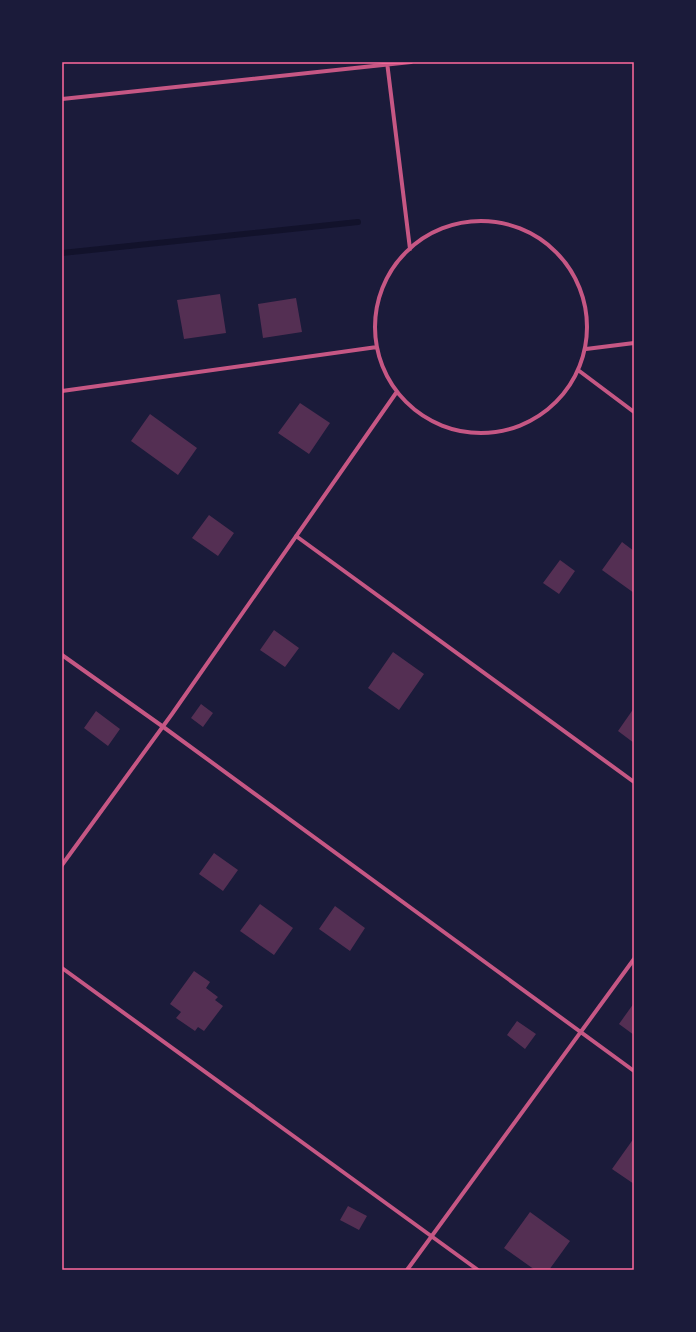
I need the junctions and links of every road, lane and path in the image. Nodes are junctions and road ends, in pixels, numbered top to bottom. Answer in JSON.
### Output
{"nodes":[{"id":1,"x":411,"y":62,"type":"edge"},
{"id":2,"x":387,"y":63,"type":"edge"},
{"id":3,"x":62,"y":99,"type":"edge"},
{"id":4,"x":410,"y":249,"type":"junction"},
{"id":5,"x":634,"y":343,"type":"edge"},
{"id":6,"x":377,"y":347,"type":"junction"},
{"id":7,"x":586,"y":349,"type":"junction"},
{"id":8,"x":578,"y":370,"type":"junction"},
{"id":9,"x":62,"y":391,"type":"edge"},
{"id":10,"x":396,"y":393,"type":"junction"},
{"id":11,"x":634,"y":412,"type":"edge"},
{"id":12,"x":296,"y":536,"type":"junction"},
{"id":13,"x":62,"y":655,"type":"edge"},
{"id":14,"x":162,"y":726,"type":"junction"},
{"id":15,"x":634,"y":782,"type":"edge"},
{"id":16,"x":62,"y":865,"type":"edge"},
{"id":17,"x":634,"y":959,"type":"edge"},
{"id":18,"x":62,"y":968,"type":"edge"},
{"id":19,"x":581,"y":1032,"type":"junction"},
{"id":20,"x":634,"y":1072,"type":"edge"},
{"id":21,"x":432,"y":1236,"type":"junction"},
{"id":22,"x":407,"y":1270,"type":"edge"},
{"id":23,"x":478,"y":1270,"type":"edge"}],
"edges":[{"from":1,"to":2,"type":"street"},
{"from":2,"to":3,"type":"street"},
{"from":2,"to":4,"type":"street"},
{"from":4,"to":6,"type":"street"},
{"from":4,"to":7,"type":"street"},
{"from":5,"to":7,"type":"street"},
{"from":6,"to":9,"type":"street"},
{"from":6,"to":10,"type":"street"},
{"from":7,"to":8,"type":"street"},
{"from":8,"to":10,"type":"street"},
{"from":8,"to":11,"type":"street"},
{"from":10,"to":12,"type":"street"},
{"from":12,"to":14,"type":"street"},
{"from":12,"to":15,"type":"street"},
{"from":13,"to":14,"type":"street"},
{"from":14,"to":16,"type":"street"},
{"from":14,"to":19,"type":"street"},
{"from":17,"to":19,"type":"street"},
{"from":18,"to":21,"type":"street"},
{"from":19,"to":20,"type":"street"},
{"from":19,"to":21,"type":"street"},
{"from":21,"to":22,"type":"street"},
{"from":21,"to":23,"type":"street"}]}
